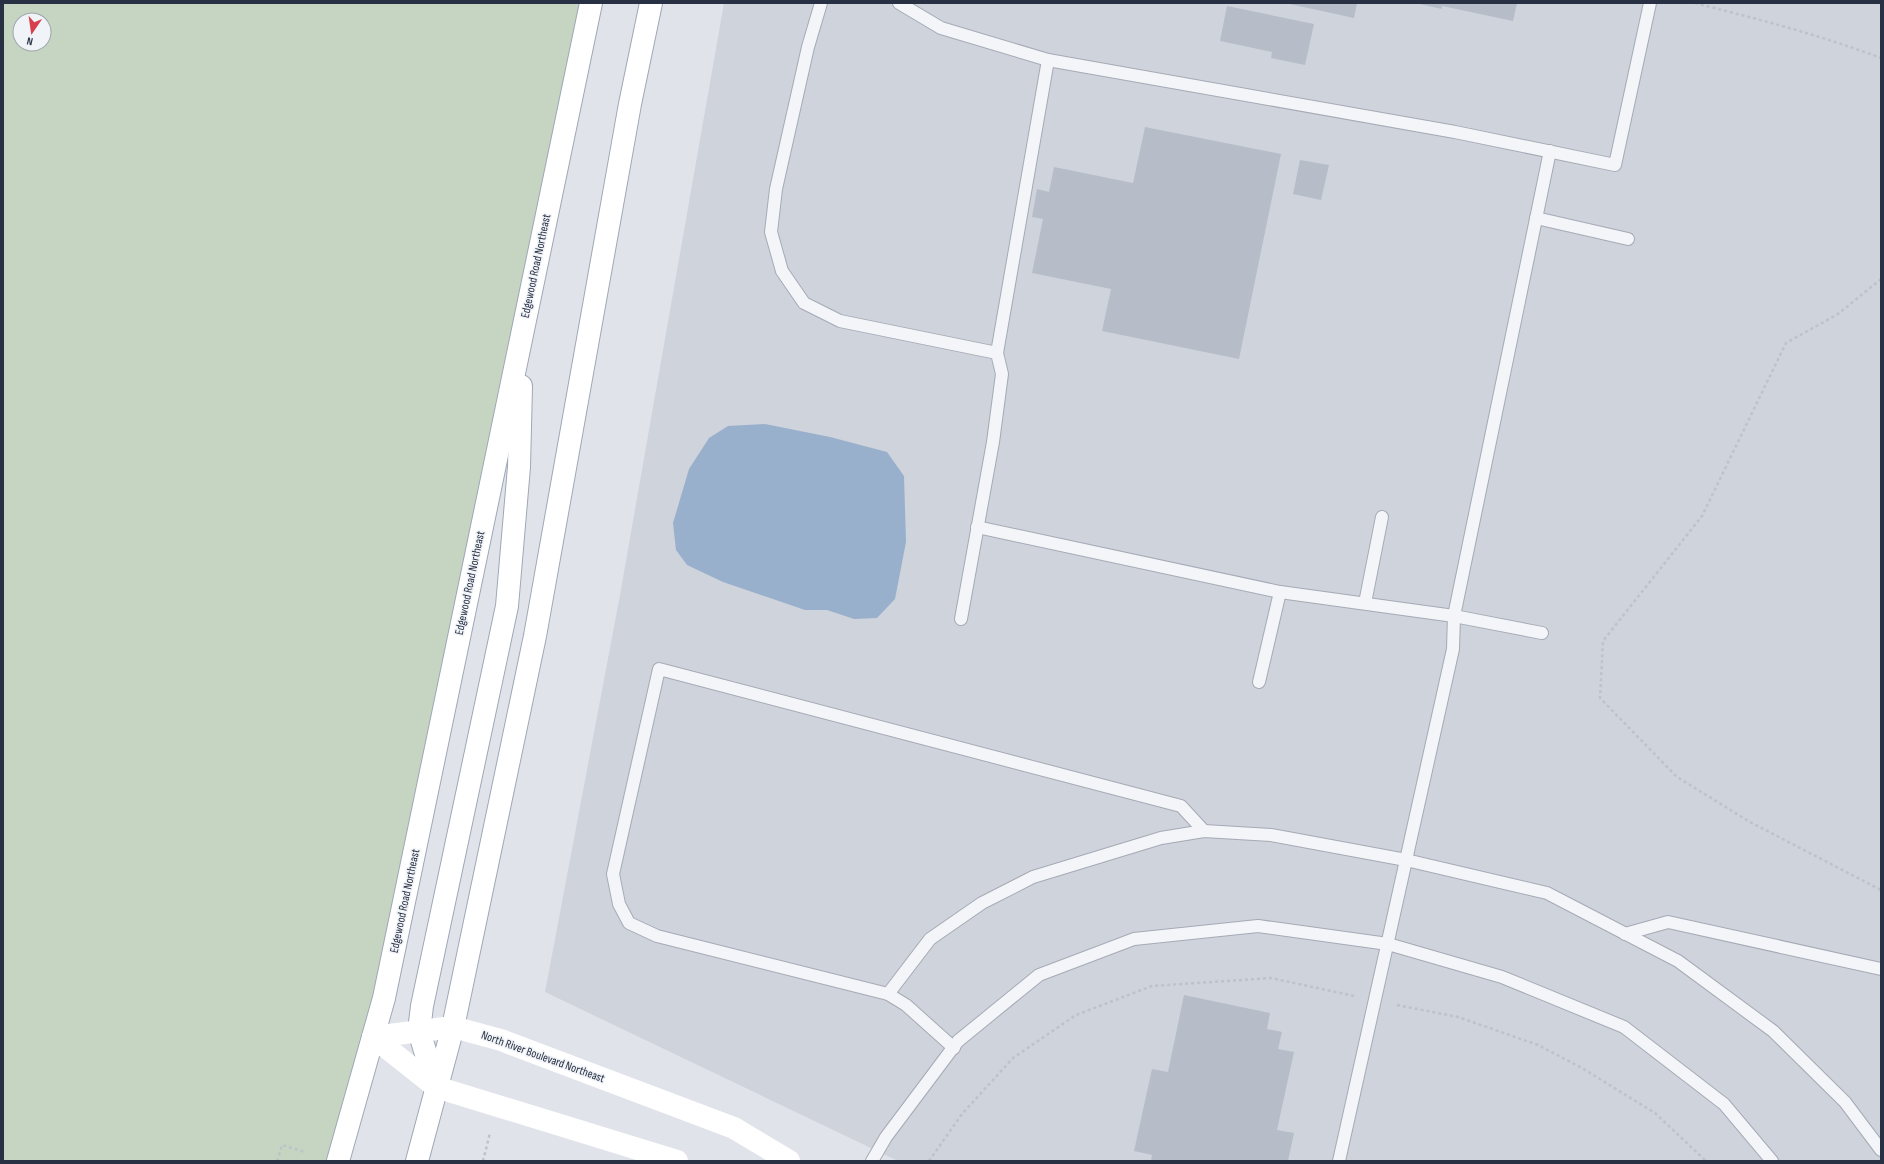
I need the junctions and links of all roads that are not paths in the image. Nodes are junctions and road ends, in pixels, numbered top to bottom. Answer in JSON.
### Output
{"nodes":[{"id":1,"x":591,"y":3,"type":"edge"},
{"id":2,"x":651,"y":3,"type":"edge"},
{"id":3,"x":821,"y":3,"type":"edge"},
{"id":4,"x":899,"y":3,"type":"edge"},
{"id":5,"x":1650,"y":3,"type":"edge"},
{"id":6,"x":1048,"y":60,"type":"junction"},
{"id":7,"x":1550,"y":151,"type":"junction"},
{"id":8,"x":1536,"y":218,"type":"junction"},
{"id":9,"x":1628,"y":239,"type":"dead end"},
{"id":10,"x":521,"y":335,"type":"junction"},
{"id":11,"x":997,"y":353,"type":"junction"},
{"id":12,"x":1382,"y":517,"type":"dead end"},
{"id":13,"x":977,"y":527,"type":"junction"},
{"id":14,"x":1280,"y":592,"type":"junction"},
{"id":15,"x":1365,"y":603,"type":"junction"},
{"id":16,"x":1454,"y":616,"type":"junction"},
{"id":17,"x":962,"y":619,"type":"dead end"},
{"id":18,"x":1542,"y":633,"type":"dead end"},
{"id":19,"x":1259,"y":682,"type":"dead end"},
{"id":20,"x":1204,"y":831,"type":"junction"},
{"id":21,"x":1406,"y":860,"type":"junction"},
{"id":22,"x":1625,"y":934,"type":"junction"},
{"id":23,"x":1388,"y":944,"type":"junction"},
{"id":24,"x":1881,"y":969,"type":"edge"},
{"id":25,"x":888,"y":994,"type":"junction"},
{"id":26,"x":453,"y":1027,"type":"junction"},
{"id":27,"x":419,"y":1031,"type":"junction"},
{"id":28,"x":373,"y":1037,"type":"junction"},
{"id":29,"x":954,"y":1048,"type":"junction"},
{"id":30,"x":436,"y":1087,"type":"junction"},
{"id":31,"x":1881,"y":1150,"type":"edge"},
{"id":32,"x":338,"y":1161,"type":"edge"},
{"id":33,"x":417,"y":1161,"type":"edge"},
{"id":34,"x":678,"y":1161,"type":"edge"},
{"id":35,"x":789,"y":1161,"type":"edge"},
{"id":36,"x":872,"y":1161,"type":"edge"},
{"id":37,"x":1339,"y":1161,"type":"edge"},
{"id":38,"x":1772,"y":1161,"type":"edge"}],
"edges":[{"from":1,"to":10,"type":"main road","name":"Edgewood Road Northeast"},
{"from":2,"to":26,"type":"main road"},
{"from":3,"to":11,"type":"lane"},
{"from":4,"to":6,"type":"lane"},
{"from":5,"to":7,"type":"lane"},
{"from":6,"to":7,"type":"lane"},
{"from":6,"to":11,"type":"lane"},
{"from":7,"to":8,"type":"lane"},
{"from":8,"to":9,"type":"lane"},
{"from":8,"to":16,"type":"lane"},
{"from":10,"to":27,"type":"main road"},
{"from":10,"to":28,"type":"main road","name":"Edgewood Road Northeast"},
{"from":11,"to":13,"type":"lane"},
{"from":12,"to":15,"type":"lane"},
{"from":13,"to":14,"type":"lane"},
{"from":13,"to":17,"type":"lane"},
{"from":14,"to":15,"type":"lane"},
{"from":14,"to":19,"type":"lane"},
{"from":15,"to":16,"type":"lane"},
{"from":16,"to":18,"type":"lane"},
{"from":16,"to":21,"type":"lane"},
{"from":20,"to":21,"type":"lane"},
{"from":20,"to":25,"type":"lane"},
{"from":20,"to":25,"type":"lane"},
{"from":21,"to":22,"type":"lane"},
{"from":21,"to":23,"type":"lane"},
{"from":22,"to":24,"type":"lane"},
{"from":22,"to":31,"type":"lane"},
{"from":23,"to":29,"type":"lane"},
{"from":23,"to":37,"type":"lane"},
{"from":23,"to":38,"type":"lane"},
{"from":25,"to":29,"type":"lane"},
{"from":26,"to":27,"type":"main road","name":"North River Boulevard Northeast"},
{"from":26,"to":30,"type":"main road"},
{"from":26,"to":35,"type":"main road","name":"North River Boulevard Northeast"},
{"from":27,"to":28,"type":"main road","name":"North River Boulevard Northeast"},
{"from":27,"to":30,"type":"main road"},
{"from":28,"to":30,"type":"main road"},
{"from":28,"to":32,"type":"main road","name":"Edgewood Road Northeast"},
{"from":29,"to":36,"type":"lane"},
{"from":30,"to":33,"type":"main road"},
{"from":30,"to":34,"type":"main road"}]}
